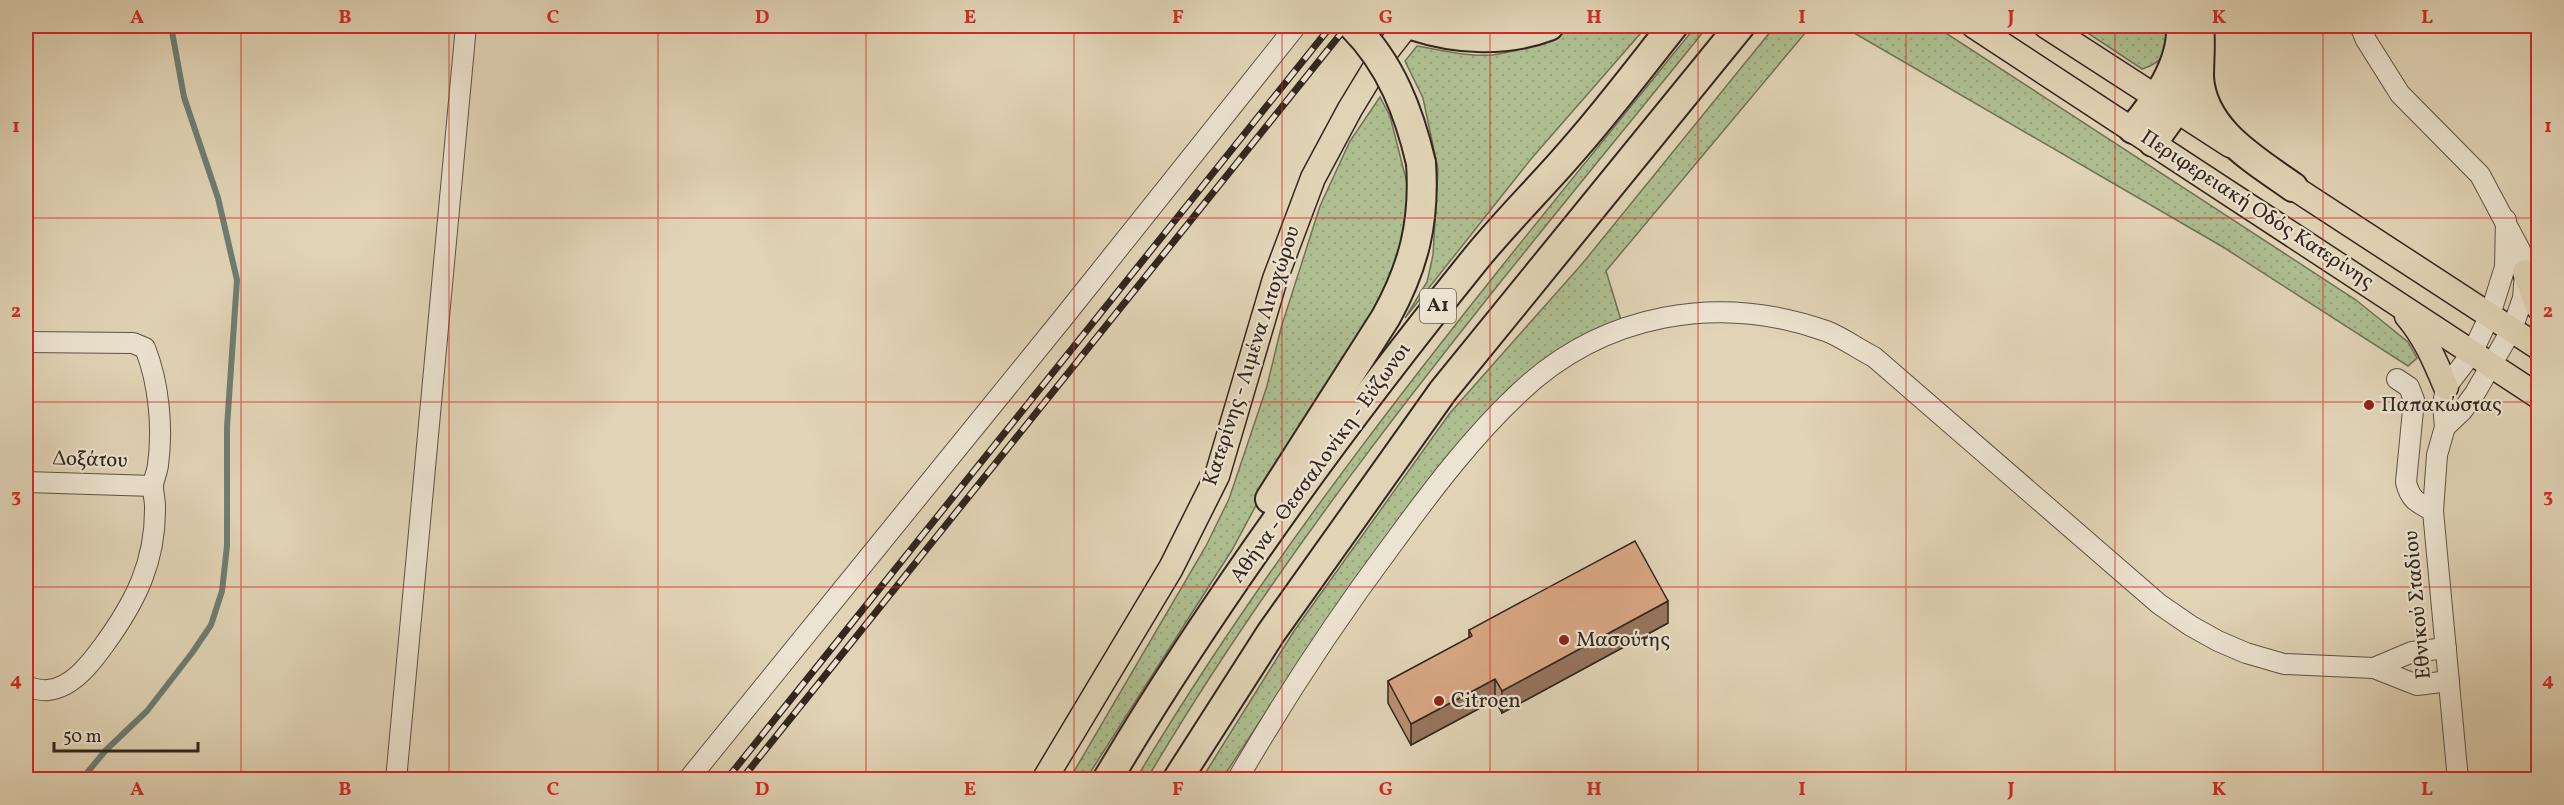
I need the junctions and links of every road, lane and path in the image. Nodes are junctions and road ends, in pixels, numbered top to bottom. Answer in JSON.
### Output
{"nodes":[{"id":1,"x":466,"y":26,"type":"edge"},
{"id":2,"x":1296,"y":26,"type":"edge"},
{"id":3,"x":1353,"y":26,"type":"edge"},
{"id":4,"x":1406,"y":26,"type":"edge"},
{"id":5,"x":1415,"y":26,"type":"edge"},
{"id":6,"x":1549,"y":26,"type":"edge"},
{"id":7,"x":1673,"y":26,"type":"edge"},
{"id":8,"x":1740,"y":26,"type":"edge"},
{"id":9,"x":1974,"y":26,"type":"edge"},
{"id":10,"x":2046,"y":26,"type":"edge"},
{"id":11,"x":2181,"y":26,"type":"edge"},
{"id":12,"x":2199,"y":26,"type":"edge"},
{"id":13,"x":2360,"y":26,"type":"edge"},
{"id":14,"x":2200,"y":54,"type":"junction"},
{"id":15,"x":2168,"y":105,"type":"junction"},
{"id":16,"x":2143,"y":136,"type":"junction"},
{"id":17,"x":2293,"y":187,"type":"junction"},
{"id":18,"x":2506,"y":220,"type":"junction"},
{"id":19,"x":2526,"y":272,"type":"junction"},
{"id":20,"x":2391,"y":298,"type":"junction"},
{"id":21,"x":2538,"y":307,"type":"edge"},
{"id":22,"x":2490,"y":315,"type":"junction"},
{"id":23,"x":2512,"y":329,"type":"junction"},
{"id":24,"x":26,"y":342,"type":"edge"},
{"id":25,"x":2538,"y":347,"type":"edge"},
{"id":26,"x":2481,"y":359,"type":"junction"},
{"id":27,"x":2397,"y":380,"type":"dead end"},
{"id":28,"x":2446,"y":387,"type":"junction"},
{"id":29,"x":2538,"y":396,"type":"edge"},
{"id":30,"x":2445,"y":427,"type":"junction"},
{"id":31,"x":26,"y":482,"type":"edge"},
{"id":32,"x":153,"y":486,"type":"junction"},
{"id":33,"x":2433,"y":511,"type":"junction"},
{"id":34,"x":1220,"y":601,"type":"junction"},
{"id":35,"x":2446,"y":648,"type":"junction"},
{"id":36,"x":2374,"y":668,"type":"junction"},
{"id":37,"x":2449,"y":681,"type":"junction"},
{"id":38,"x":26,"y":687,"type":"edge"},
{"id":39,"x":396,"y":780,"type":"edge"},
{"id":40,"x":688,"y":780,"type":"edge"},
{"id":41,"x":1044,"y":780,"type":"edge"},
{"id":42,"x":1107,"y":780,"type":"edge"},
{"id":43,"x":1177,"y":780,"type":"edge"},
{"id":44,"x":1236,"y":780,"type":"edge"},
{"id":45,"x":2458,"y":780,"type":"edge"}],
"edges":[{"from":1,"to":39,"type":"street"},
{"from":2,"to":40,"type":"street"},
{"from":3,"to":34,"type":"highway","bridge":true},
{"from":4,"to":41,"type":"main road","name":"Κατερίνης - Λιμένα Λιτοχώρου"},
{"from":5,"to":6,"type":"highway"},
{"from":7,"to":34,"type":"highway","name":"Αθήνα - Θεσσαλονίκη - Εύζωνοι","number":"Α1"},
{"from":8,"to":43,"type":"highway"},
{"from":9,"to":16,"type":"main road","name":"Περιφερειακή Οδός Κατερίνης"},
{"from":10,"to":15,"type":"main road","name":"Περιφερειακή Οδός Κατερίνης"},
{"from":11,"to":15,"type":"highway"},
{"from":12,"to":14,"type":"highway"},
{"from":13,"to":18,"type":"street"},
{"from":14,"to":15,"type":"highway"},
{"from":14,"to":17,"type":"highway"},
{"from":15,"to":16,"type":"highway"},
{"from":15,"to":17,"type":"main road","name":"Περιφερειακή Οδός Κατερίνης"},
{"from":16,"to":20,"type":"main road","name":"Περιφερειακή Οδός Κατερίνης"},
{"from":17,"to":22,"type":"main road","name":"Περιφερειακή Οδός Κατερίνης"},
{"from":18,"to":19,"type":"street"},
{"from":18,"to":22,"type":"street"},
{"from":19,"to":21,"type":"main road"},
{"from":19,"to":23,"type":"street"},
{"from":20,"to":26,"type":"main road","name":"Περιφερειακή Οδός Κατερίνης"},
{"from":20,"to":28,"type":"main road"},
{"from":22,"to":23,"type":"main road","name":"Περιφερειακή Οδός Κατερίνης"},
{"from":22,"to":26,"type":"street"},
{"from":23,"to":25,"type":"main road","name":"Περιφερειακή Οδός Κατερίνης"},
{"from":23,"to":26,"type":"street"},
{"from":24,"to":32,"type":"street"},
{"from":26,"to":28,"type":"street"},
{"from":26,"to":29,"type":"main road","name":"Περιφερειακή Οδός Κατερίνης"},
{"from":26,"to":30,"type":"street"},
{"from":27,"to":33,"type":"street"},
{"from":28,"to":30,"type":"street"},
{"from":30,"to":33,"type":"street","name":"Εθνικού Σταδίου"},
{"from":31,"to":32,"type":"street","name":"Δοξάτου"},
{"from":32,"to":38,"type":"street"},
{"from":33,"to":35,"type":"street","name":"Εθνικού Σταδίου"},
{"from":34,"to":42,"type":"highway","name":"Αθήνα - Θεσσαλονίκη - Εύζωνοι","number":"Α1"},
{"from":35,"to":36,"type":"street"},
{"from":35,"to":37,"type":"street","name":"Εθνικού Σταδίου"},
{"from":36,"to":37,"type":"street"},
{"from":36,"to":44,"type":"street"},
{"from":37,"to":45,"type":"street","name":"Εθνικού Σταδίου"}]}
